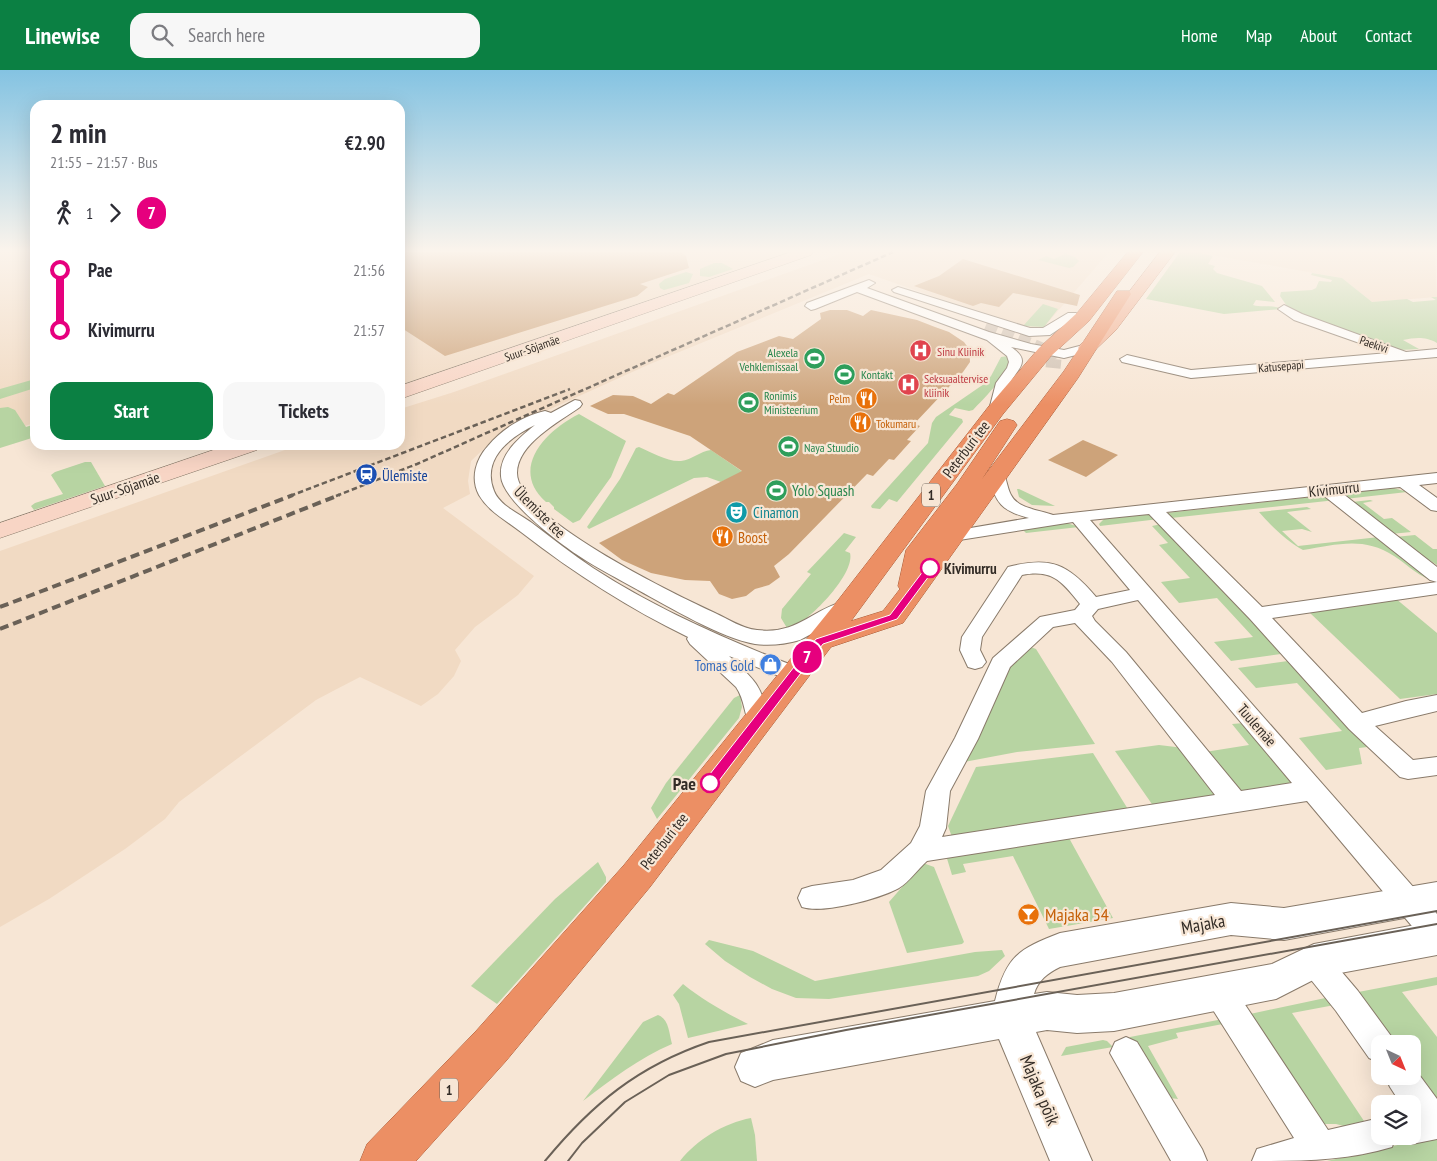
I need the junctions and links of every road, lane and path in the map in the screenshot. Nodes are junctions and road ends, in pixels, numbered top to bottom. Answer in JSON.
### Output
{"nodes":[{"id":1,"x":659,"y":303,"type":"edge"},
{"id":2,"x":820,"y":303,"type":"edge"},
{"id":3,"x":914,"y":303,"type":"edge"},
{"id":4,"x":914,"y":303,"type":"edge"},
{"id":5,"x":940,"y":303,"type":"edge"},
{"id":6,"x":1082,"y":303,"type":"edge"},
{"id":7,"x":1094,"y":303,"type":"edge"},
{"id":8,"x":1116,"y":303,"type":"edge"},
{"id":9,"x":1129,"y":303,"type":"edge"},
{"id":10,"x":811,"y":306,"type":"dead end"},
{"id":11,"x":1284,"y":309,"type":"dead end"},
{"id":12,"x":1072,"y":316,"type":"junction"},
{"id":13,"x":986,"y":330,"type":"junction"},
{"id":14,"x":1087,"y":348,"type":"junction"},
{"id":15,"x":1052,"y":353,"type":"junction"},
{"id":16,"x":1437,"y":353,"type":"edge"},
{"id":17,"x":1407,"y":356,"type":"junction"},
{"id":18,"x":1127,"y":359,"type":"dead end"},
{"id":19,"x":1437,"y":365,"type":"edge"},
{"id":20,"x":405,"y":391,"type":"edge"},
{"id":21,"x":996,"y":410,"type":"junction"},
{"id":22,"x":235,"y":450,"type":"edge"},
{"id":23,"x":997,"y":476,"type":"junction"},
{"id":24,"x":1437,"y":478,"type":"edge"},
{"id":25,"x":1404,"y":482,"type":"junction"},
{"id":26,"x":1327,"y":490,"type":"junction"},
{"id":27,"x":1437,"y":506,"type":"edge"},
{"id":28,"x":1153,"y":508,"type":"junction"},
{"id":29,"x":1077,"y":516,"type":"junction"},
{"id":30,"x":1052,"y":519,"type":"junction"},
{"id":31,"x":0,"y":531,"type":"edge"},
{"id":32,"x":954,"y":536,"type":"junction"},
{"id":33,"x":1437,"y":576,"type":"edge"},
{"id":34,"x":1437,"y":588,"type":"edge"},
{"id":35,"x":1143,"y":593,"type":"junction"},
{"id":36,"x":849,"y":605,"type":"junction"},
{"id":37,"x":900,"y":608,"type":"junction"},
{"id":38,"x":1086,"y":610,"type":"junction"},
{"id":39,"x":1257,"y":614,"type":"junction"},
{"id":40,"x":684,"y":628,"type":"junction"},
{"id":41,"x":820,"y":641,"type":"junction"},
{"id":42,"x":975,"y":662,"type":"dead end"},
{"id":43,"x":794,"y":674,"type":"junction"},
{"id":44,"x":1437,"y":703,"type":"edge"},
{"id":45,"x":759,"y":722,"type":"junction"},
{"id":46,"x":1357,"y":723,"type":"junction"},
{"id":47,"x":1437,"y":766,"type":"edge"},
{"id":48,"x":1312,"y":790,"type":"junction"},
{"id":49,"x":1235,"y":802,"type":"junction"},
{"id":50,"x":920,"y":851,"type":"junction"},
{"id":51,"x":812,"y":898,"type":"dead end"},
{"id":52,"x":1423,"y":899,"type":"edge"},
{"id":53,"x":1434,"y":942,"type":"edge"},
{"id":54,"x":1314,"y":961,"type":"junction"},
{"id":55,"x":1219,"y":992,"type":"junction"},
{"id":56,"x":1013,"y":1006,"type":"junction"},
{"id":57,"x":1371,"y":1035,"type":"edge"},
{"id":58,"x":1126,"y":1053,"type":"dead end"},
{"id":59,"x":755,"y":1067,"type":"dead end"},
{"id":60,"x":1406,"y":1085,"type":"edge"},
{"id":61,"x":1428,"y":1124,"type":"edge"},
{"id":62,"x":1371,"y":1137,"type":"edge"},
{"id":63,"x":1321,"y":1149,"type":"junction"},
{"id":64,"x":384,"y":1161,"type":"edge"},
{"id":65,"x":1071,"y":1161,"type":"edge"},
{"id":66,"x":1190,"y":1161,"type":"edge"},
{"id":67,"x":1269,"y":1161,"type":"edge"}],
"edges":[{"from":1,"to":20,"type":"main road","name":"Suur-Sõjamäe"},
{"from":2,"to":10,"type":"street"},
{"from":3,"to":13,"type":"street"},
{"from":4,"to":13,"type":"street"},
{"from":5,"to":12,"type":"street"},
{"from":6,"to":12,"type":"highway","number":"1"},
{"from":7,"to":15,"type":"highway","name":"Peterburi tee"},
{"from":8,"to":14,"type":"highway"},
{"from":9,"to":14,"type":"main road"},
{"from":11,"to":17,"type":"street","name":"Paekivi"},
{"from":12,"to":15,"type":"highway","number":"1"},
{"from":13,"to":15,"type":"street"},
{"from":13,"to":21,"type":"street"},
{"from":14,"to":15,"type":"street"},
{"from":14,"to":23,"type":"highway"},
{"from":15,"to":21,"type":"highway","name":"Peterburi tee","number":"1"},
{"from":15,"to":37,"type":"highway"},
{"from":16,"to":17,"type":"street","name":"Katusepapi"},
{"from":17,"to":18,"type":"street","name":"Katusepapi"},
{"from":17,"to":19,"type":"street","name":"Paekivi"},
{"from":21,"to":36,"type":"highway","name":"Peterburi tee","number":"1"},
{"from":22,"to":31,"type":"main road","name":"Suur-Sõjamäe"},
{"from":23,"to":30,"type":"street","name":"Kivimurru"},
{"from":23,"to":32,"type":"highway"},
{"from":24,"to":25,"type":"street","name":"Kivimurru"},
{"from":25,"to":26,"type":"street","name":"Kivimurru"},
{"from":25,"to":27,"type":"street"},
{"from":26,"to":28,"type":"street","name":"Kivimurru"},
{"from":26,"to":33,"type":"street"},
{"from":28,"to":29,"type":"street","name":"Kivimurru"},
{"from":28,"to":39,"type":"street"},
{"from":29,"to":30,"type":"street","name":"Kivimurru"},
{"from":29,"to":35,"type":"street","name":"Tuulemäe"},
{"from":30,"to":32,"type":"street","name":"Kivimurru"},
{"from":32,"to":37,"type":"highway"},
{"from":34,"to":39,"type":"street"},
{"from":35,"to":38,"type":"street"},
{"from":35,"to":48,"type":"street","name":"Tuulemäe"},
{"from":36,"to":40,"type":"street","name":"Ülemiste tee"},
{"from":36,"to":41,"type":"highway","name":"Peterburi tee","number":"1"},
{"from":37,"to":41,"type":"highway"},
{"from":38,"to":42,"type":"street"},
{"from":38,"to":49,"type":"street"},
{"from":38,"to":50,"type":"street"},
{"from":39,"to":46,"type":"street"},
{"from":40,"to":43,"type":"street","name":"Ülemiste tee"},
{"from":40,"to":45,"type":"street","name":"Ülemiste tee"},
{"from":41,"to":43,"type":"highway","name":"Peterburi tee","number":"1"},
{"from":43,"to":45,"type":"highway","name":"Peterburi tee","number":"1"},
{"from":44,"to":46,"type":"street"},
{"from":45,"to":64,"type":"highway","name":"Peterburi tee","number":"1"},
{"from":46,"to":47,"type":"street"},
{"from":48,"to":49,"type":"street"},
{"from":48,"to":52,"type":"street","name":"Tuulemäe"},
{"from":49,"to":50,"type":"street"},
{"from":50,"to":51,"type":"street"},
{"from":52,"to":53,"type":"street","name":"Tuulemäe"},
{"from":52,"to":56,"type":"street","name":"Majaka"},
{"from":53,"to":54,"type":"street"},
{"from":54,"to":55,"type":"street"},
{"from":54,"to":57,"type":"street"},
{"from":55,"to":56,"type":"street"},
{"from":55,"to":63,"type":"street"},
{"from":56,"to":59,"type":"street"},
{"from":56,"to":65,"type":"street","name":"Majaka põik"},
{"from":58,"to":66,"type":"street"},
{"from":60,"to":61,"type":"street"},
{"from":62,"to":63,"type":"street"},
{"from":63,"to":67,"type":"street"}]}
